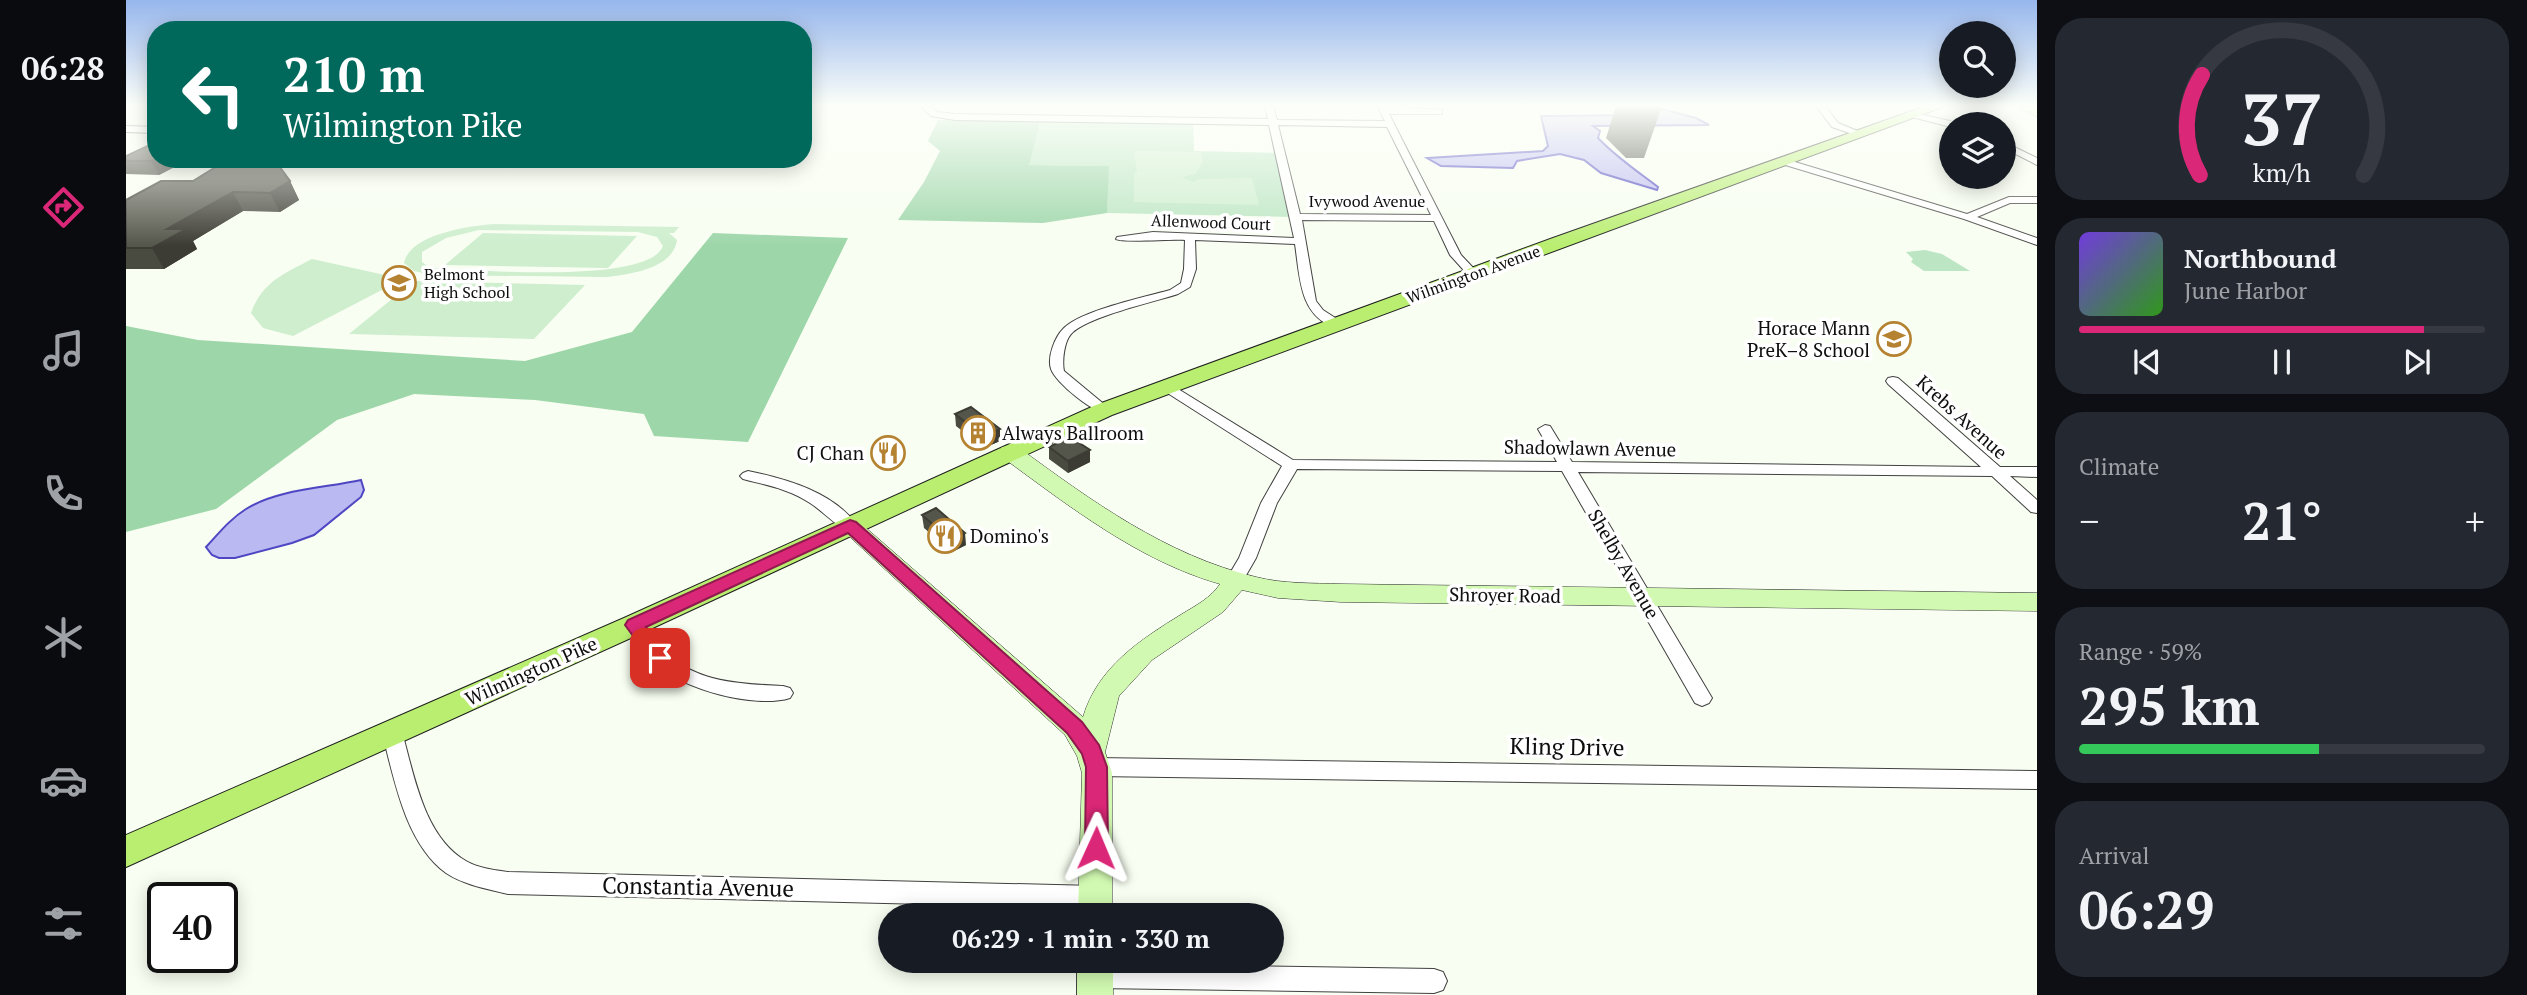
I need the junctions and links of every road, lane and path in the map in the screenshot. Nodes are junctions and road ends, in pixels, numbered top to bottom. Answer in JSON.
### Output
{"nodes":[{"id":1,"x":1280,"y":152,"type":"edge"},
{"id":2,"x":1404,"y":152,"type":"edge"},
{"id":3,"x":1811,"y":152,"type":"edge"},
{"id":4,"x":2018,"y":152,"type":"edge"},
{"id":5,"x":1785,"y":162,"type":"junction"},
{"id":6,"x":2037,"y":162,"type":"edge"},
{"id":7,"x":2037,"y":200,"type":"edge"},
{"id":8,"x":1296,"y":216,"type":"junction"},
{"id":9,"x":1968,"y":217,"type":"junction"},
{"id":10,"x":1437,"y":218,"type":"junction"},
{"id":11,"x":1190,"y":237,"type":"junction"},
{"id":12,"x":1121,"y":239,"type":"dead end"},
{"id":13,"x":1299,"y":241,"type":"junction"},
{"id":14,"x":2037,"y":242,"type":"edge"},
{"id":15,"x":1473,"y":274,"type":"junction"},
{"id":16,"x":1336,"y":324,"type":"junction"},
{"id":17,"x":1893,"y":381,"type":"dead end"},
{"id":18,"x":1165,"y":387,"type":"junction"},
{"id":19,"x":1104,"y":410,"type":"junction"},
{"id":20,"x":1545,"y":429,"type":"dead end"},
{"id":21,"x":1010,"y":452,"type":"junction"},
{"id":22,"x":1290,"y":464,"type":"junction"},
{"id":23,"x":1567,"y":467,"type":"junction"},
{"id":24,"x":1995,"y":472,"type":"junction"},
{"id":25,"x":2037,"y":472,"type":"edge"},
{"id":26,"x":748,"y":476,"type":"dead end"},
{"id":27,"x":2037,"y":508,"type":"edge"},
{"id":28,"x":850,"y":526,"type":"junction"},
{"id":29,"x":1235,"y":580,"type":"junction"},
{"id":30,"x":1643,"y":597,"type":"junction"},
{"id":31,"x":2037,"y":602,"type":"edge"},
{"id":32,"x":635,"y":625,"type":"junction"},
{"id":33,"x":783,"y":693,"type":"dead end"},
{"id":34,"x":1702,"y":698,"type":"dead end"},
{"id":35,"x":393,"y":732,"type":"junction"},
{"id":36,"x":1094,"y":759,"type":"junction"},
{"id":37,"x":2037,"y":780,"type":"edge"},
{"id":38,"x":126,"y":851,"type":"edge"},
{"id":39,"x":1019,"y":903,"type":"edge"},
{"id":40,"x":1096,"y":903,"type":"edge"},
{"id":41,"x":1095,"y":977,"type":"edge"},
{"id":42,"x":1434,"y":981,"type":"dead end"}],
"edges":[{"from":1,"to":8,"type":"street"},
{"from":2,"to":10,"type":"street"},
{"from":3,"to":5,"type":"main road","name":"Wilmington Avenue"},
{"from":4,"to":6,"type":"street"},
{"from":5,"to":9,"type":"street"},
{"from":5,"to":15,"type":"main road","name":"Wilmington Avenue"},
{"from":7,"to":9,"type":"street"},
{"from":8,"to":10,"type":"street","name":"Ivywood Avenue"},
{"from":8,"to":13,"type":"street"},
{"from":9,"to":14,"type":"street"},
{"from":10,"to":15,"type":"street"},
{"from":11,"to":12,"type":"street","name":"Allenwood Court"},
{"from":11,"to":13,"type":"street","name":"Allenwood Court"},
{"from":11,"to":19,"type":"street"},
{"from":13,"to":16,"type":"street"},
{"from":15,"to":16,"type":"main road","name":"Wilmington Avenue"},
{"from":16,"to":18,"type":"main road","name":"Wilmington Avenue"},
{"from":17,"to":24,"type":"street","name":"Krebs Avenue"},
{"from":18,"to":19,"type":"main road","name":"Wilmington Avenue"},
{"from":18,"to":22,"type":"street"},
{"from":19,"to":21,"type":"main road","name":"Wilmington Avenue"},
{"from":20,"to":23,"type":"street","name":"Shelby Avenue"},
{"from":21,"to":28,"type":"main road","name":"Wilmington Pike"},
{"from":21,"to":29,"type":"main road","name":"Shroyer Road"},
{"from":22,"to":23,"type":"street","name":"Shadowlawn Avenue"},
{"from":22,"to":29,"type":"street"},
{"from":23,"to":24,"type":"street","name":"Shadowlawn Avenue"},
{"from":23,"to":30,"type":"street","name":"Shelby Avenue"},
{"from":24,"to":25,"type":"street","name":"Shadowlawn Avenue"},
{"from":24,"to":27,"type":"street","name":"Krebs Avenue"},
{"from":26,"to":28,"type":"street"},
{"from":28,"to":32,"type":"main road","name":"Wilmington Pike"},
{"from":28,"to":36,"type":"main road"},
{"from":29,"to":30,"type":"main road","name":"Shroyer Road"},
{"from":29,"to":36,"type":"main road"},
{"from":30,"to":31,"type":"main road","name":"Shroyer Road"},
{"from":30,"to":34,"type":"street","name":"Shelby Avenue"},
{"from":32,"to":33,"type":"street"},
{"from":32,"to":35,"type":"main road","name":"Wilmington Pike"},
{"from":35,"to":38,"type":"main road","name":"Wilmington Pike"},
{"from":35,"to":39,"type":"street","name":"Constantia Avenue"},
{"from":36,"to":37,"type":"street","name":"Kling Drive"},
{"from":36,"to":40,"type":"main road"},
{"from":41,"to":42,"type":"street"}]}
